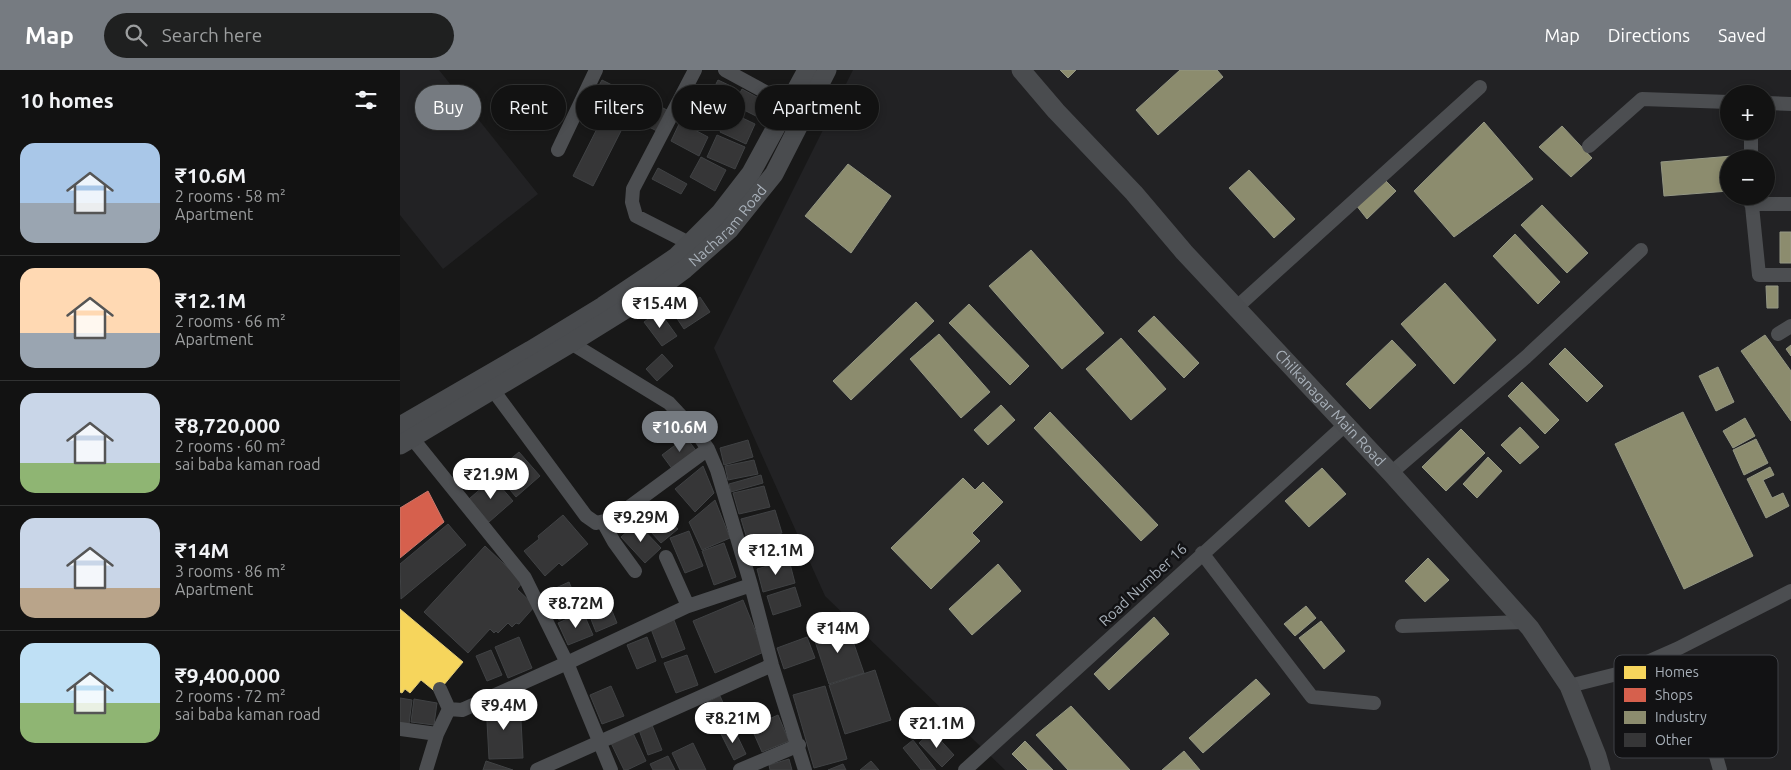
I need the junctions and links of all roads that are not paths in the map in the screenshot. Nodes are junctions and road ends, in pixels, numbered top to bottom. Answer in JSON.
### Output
{"nodes":[{"id":1,"x":596,"y":70,"type":"edge"},
{"id":2,"x":695,"y":70,"type":"edge"},
{"id":3,"x":725,"y":70,"type":"edge"},
{"id":4,"x":807,"y":70,"type":"edge"},
{"id":5,"x":827,"y":70,"type":"edge"},
{"id":6,"x":1025,"y":71,"type":"edge"},
{"id":7,"x":799,"y":85,"type":"edge"},
{"id":8,"x":755,"y":86,"type":"edge"},
{"id":9,"x":1480,"y":87,"type":"dead end"},
{"id":10,"x":1720,"y":102,"type":"edge"},
{"id":11,"x":1775,"y":103,"type":"edge"},
{"id":12,"x":1791,"y":104,"type":"edge"},
{"id":13,"x":775,"y":130,"type":"edge"},
{"id":14,"x":1590,"y":146,"type":"dead end"},
{"id":15,"x":558,"y":150,"type":"dead end"},
{"id":16,"x":1775,"y":202,"type":"edge"},
{"id":17,"x":1791,"y":204,"type":"edge"},
{"id":18,"x":1752,"y":205,"type":"edge"},
{"id":19,"x":689,"y":243,"type":"junction"},
{"id":20,"x":1641,"y":250,"type":"dead end"},
{"id":21,"x":1791,"y":276,"type":"edge"},
{"id":22,"x":1237,"y":307,"type":"junction"},
{"id":23,"x":1791,"y":326,"type":"edge"},
{"id":24,"x":1778,"y":334,"type":"dead end"},
{"id":25,"x":570,"y":344,"type":"junction"},
{"id":26,"x":490,"y":383,"type":"junction"},
{"id":27,"x":1345,"y":425,"type":"junction"},
{"id":28,"x":404,"y":436,"type":"edge"},
{"id":29,"x":708,"y":449,"type":"junction"},
{"id":30,"x":1390,"y":473,"type":"junction"},
{"id":31,"x":603,"y":522,"type":"junction"},
{"id":32,"x":1202,"y":553,"type":"junction"},
{"id":33,"x":666,"y":557,"type":"dead end"},
{"id":34,"x":635,"y":571,"type":"dead end"},
{"id":35,"x":751,"y":585,"type":"junction"},
{"id":36,"x":1791,"y":591,"type":"edge"},
{"id":37,"x":688,"y":606,"type":"junction"},
{"id":38,"x":1524,"y":622,"type":"junction"},
{"id":39,"x":1402,"y":626,"type":"dead end"},
{"id":40,"x":1663,"y":655,"type":"edge"},
{"id":41,"x":567,"y":663,"type":"junction"},
{"id":42,"x":772,"y":665,"type":"junction"},
{"id":43,"x":1614,"y":675,"type":"edge"},
{"id":44,"x":1569,"y":686,"type":"junction"},
{"id":45,"x":440,"y":689,"type":"dead end"},
{"id":46,"x":1374,"y":703,"type":"dead end"},
{"id":47,"x":448,"y":709,"type":"junction"},
{"id":48,"x":400,"y":729,"type":"edge"},
{"id":49,"x":437,"y":734,"type":"junction"},
{"id":50,"x":599,"y":742,"type":"junction"},
{"id":51,"x":798,"y":745,"type":"junction"},
{"id":52,"x":973,"y":768,"type":"edge"},
{"id":53,"x":426,"y":770,"type":"edge"},
{"id":54,"x":537,"y":770,"type":"edge"},
{"id":55,"x":611,"y":770,"type":"edge"},
{"id":56,"x":740,"y":770,"type":"edge"},
{"id":57,"x":805,"y":770,"type":"edge"},
{"id":58,"x":1601,"y":770,"type":"edge"}],
"edges":[{"from":1,"to":15,"type":"street"},
{"from":2,"to":19,"type":"street"},
{"from":3,"to":8,"type":"street"},
{"from":4,"to":7,"type":"main road","name":"Nacharam Road"},
{"from":5,"to":25,"type":"main road","name":"Nacharam Road"},
{"from":6,"to":22,"type":"main road","name":"Chilkanagar Main Road"},
{"from":9,"to":22,"type":"street"},
{"from":10,"to":14,"type":"street"},
{"from":11,"to":12,"type":"street"},
{"from":13,"to":19,"type":"main road","name":"Nacharam Road"},
{"from":16,"to":17,"type":"street"},
{"from":18,"to":21,"type":"street"},
{"from":19,"to":26,"type":"main road","name":"Nacharam Road"},
{"from":20,"to":30,"type":"street"},
{"from":22,"to":27,"type":"main road","name":"Chilkanagar Main Road"},
{"from":23,"to":24,"type":"street"},
{"from":25,"to":26,"type":"main road","name":"Nacharam Road"},
{"from":25,"to":29,"type":"street"},
{"from":26,"to":28,"type":"main road","name":"Nacharam Road"},
{"from":26,"to":31,"type":"street"},
{"from":27,"to":30,"type":"main road","name":"Chilkanagar Main Road"},
{"from":27,"to":32,"type":"street","name":"Road Number 16"},
{"from":28,"to":41,"type":"street"},
{"from":29,"to":31,"type":"street"},
{"from":29,"to":35,"type":"street"},
{"from":30,"to":38,"type":"main road","name":"Chilkanagar Main Road"},
{"from":31,"to":34,"type":"street"},
{"from":32,"to":46,"type":"street"},
{"from":32,"to":52,"type":"street","name":"Road Number 16"},
{"from":33,"to":37,"type":"street"},
{"from":35,"to":37,"type":"street"},
{"from":35,"to":42,"type":"street"},
{"from":36,"to":40,"type":"street"},
{"from":37,"to":41,"type":"street"},
{"from":38,"to":39,"type":"street"},
{"from":38,"to":44,"type":"main road","name":"Chilkanagar Main Road"},
{"from":41,"to":47,"type":"street"},
{"from":41,"to":50,"type":"street"},
{"from":42,"to":50,"type":"street"},
{"from":42,"to":51,"type":"street"},
{"from":43,"to":44,"type":"street"},
{"from":44,"to":58,"type":"main road","name":"Chilkanagar Main Road"},
{"from":45,"to":47,"type":"street"},
{"from":47,"to":49,"type":"street"},
{"from":48,"to":49,"type":"street"},
{"from":49,"to":53,"type":"street"},
{"from":50,"to":54,"type":"street"},
{"from":50,"to":55,"type":"street"},
{"from":51,"to":56,"type":"street"},
{"from":51,"to":57,"type":"street"}]}
